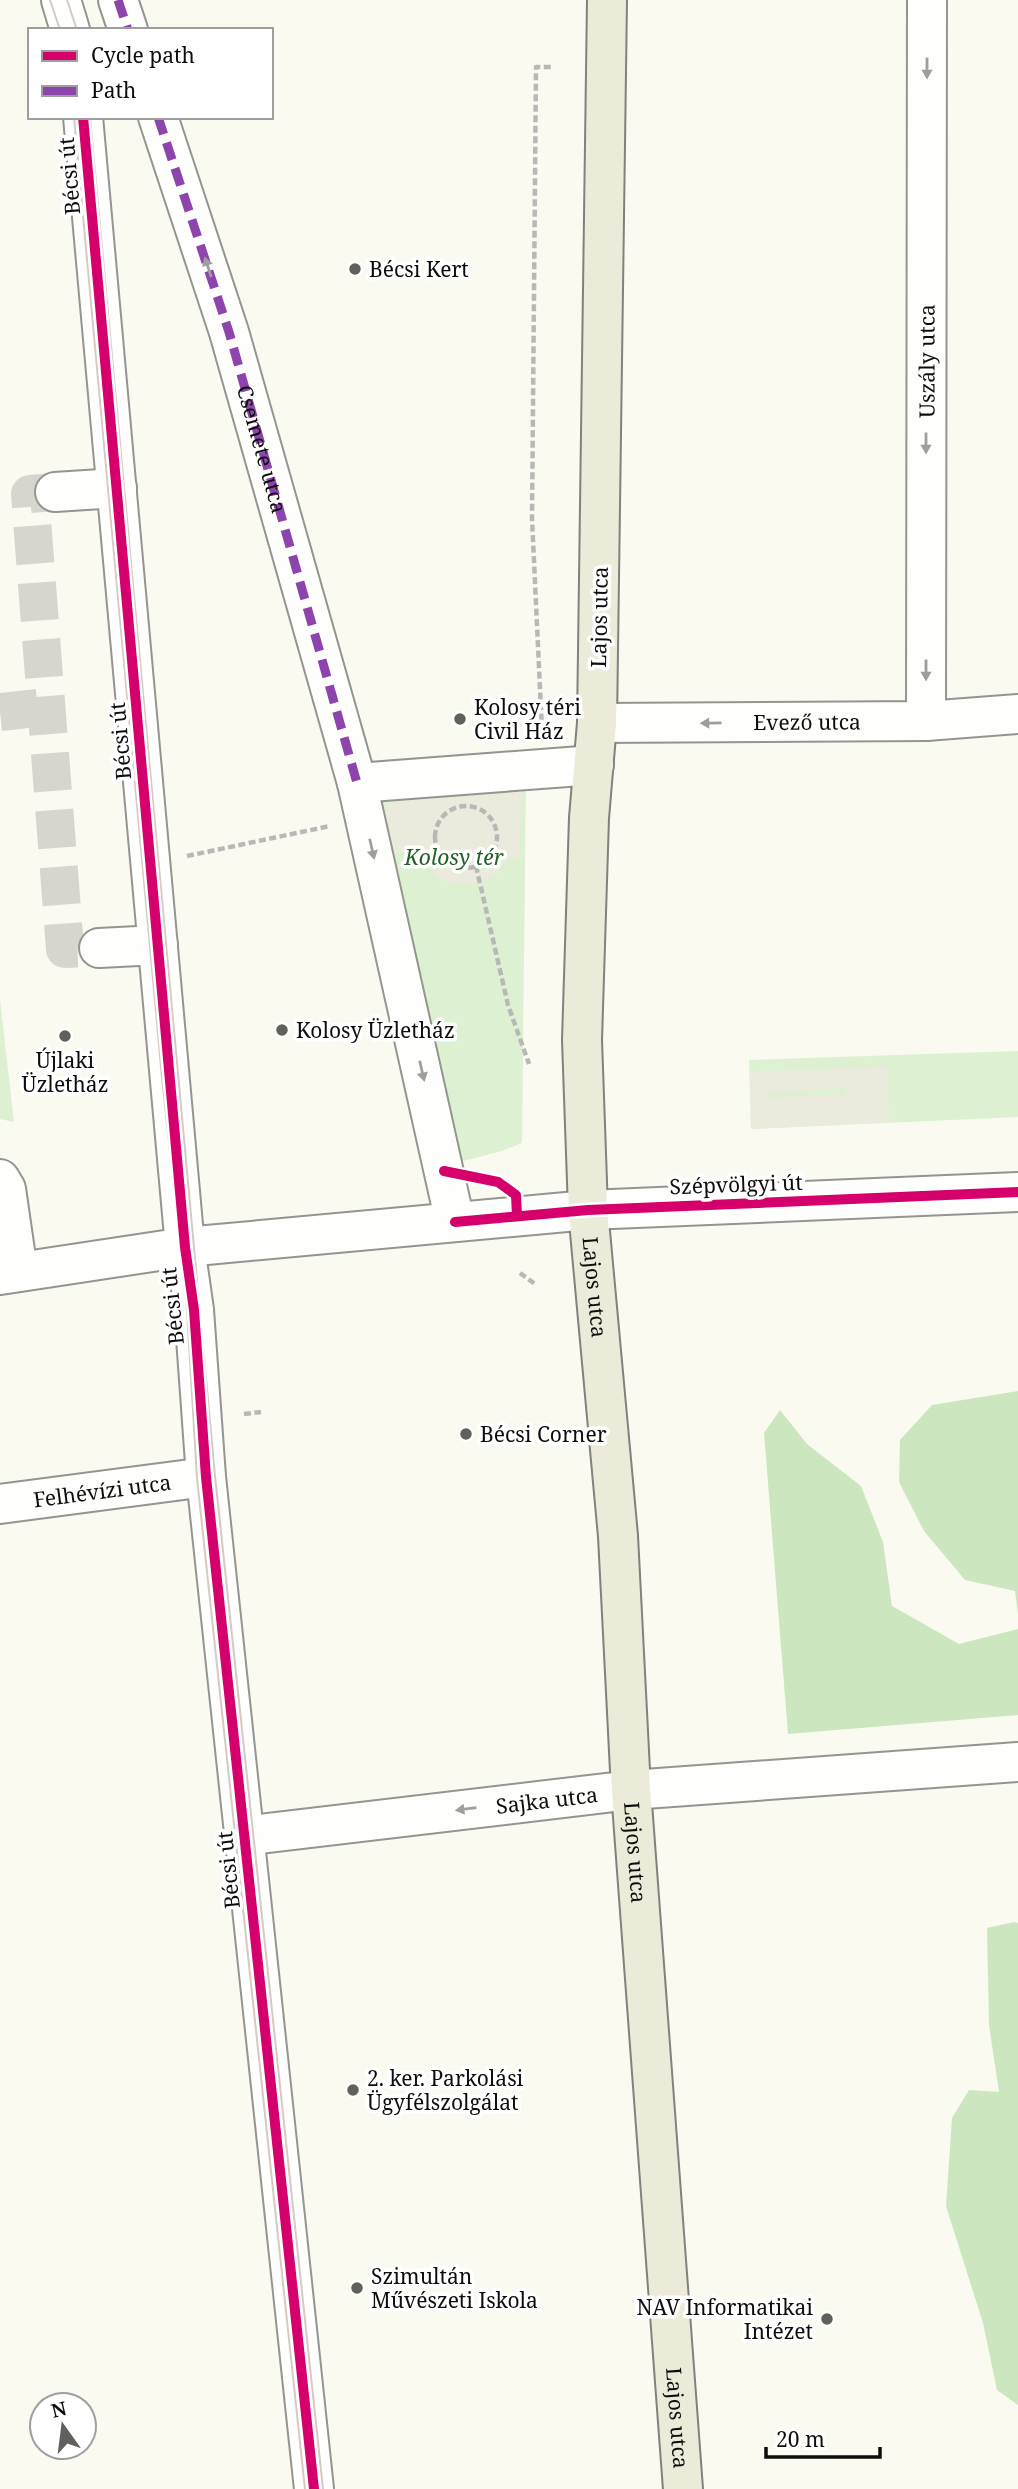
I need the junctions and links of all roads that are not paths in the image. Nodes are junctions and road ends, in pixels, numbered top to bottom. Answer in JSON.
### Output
{"nodes":[{"id":1,"x":61,"y":0,"type":"edge"},
{"id":2,"x":118,"y":0,"type":"edge"},
{"id":3,"x":607,"y":0,"type":"edge"},
{"id":4,"x":927,"y":0,"type":"edge"},
{"id":5,"x":69,"y":28,"type":"edge"},
{"id":6,"x":127,"y":28,"type":"edge"},
{"id":7,"x":83,"y":119,"type":"edge"},
{"id":8,"x":159,"y":119,"type":"edge"},
{"id":9,"x":117,"y":488,"type":"junction"},
{"id":10,"x":55,"y":492,"type":"tunnel mouth"},
{"id":11,"x":1018,"y":714,"type":"edge"},
{"id":12,"x":926,"y":721,"type":"junction"},
{"id":13,"x":597,"y":723,"type":"junction"},
{"id":14,"x":594,"y":765,"type":"junction"},
{"id":15,"x":361,"y":801,"type":"junction"},
{"id":16,"x":158,"y":945,"type":"junction"},
{"id":17,"x":99,"y":948,"type":"tunnel mouth"},
{"id":18,"x":0,"y":1180,"type":"edge"},
{"id":19,"x":1018,"y":1192,"type":"edge"},
{"id":20,"x":588,"y":1210,"type":"junction"},
{"id":21,"x":455,"y":1222,"type":"junction"},
{"id":22,"x":185,"y":1247,"type":"junction"},
{"id":23,"x":9,"y":1274,"type":"edge"},
{"id":24,"x":206,"y":1477,"type":"junction"},
{"id":25,"x":0,"y":1504,"type":"edge"},
{"id":26,"x":1018,"y":1762,"type":"edge"},
{"id":27,"x":631,"y":1790,"type":"junction"},
{"id":28,"x":243,"y":1836,"type":"junction"},
{"id":29,"x":314,"y":2489,"type":"edge"},
{"id":30,"x":683,"y":2489,"type":"edge"}],
"edges":[{"from":1,"to":5,"type":"street"},
{"from":2,"to":6,"type":"street"},
{"from":3,"to":13,"type":"main road","name":"Lajos utca"},
{"from":4,"to":12,"type":"street","name":"Uszály utca","one_way":true},
{"from":7,"to":9,"type":"street","name":"Bécsi út"},
{"from":15,"to":8,"type":"street","name":"Csemete utca","one_way":true},
{"from":9,"to":10,"type":"street"},
{"from":9,"to":16,"type":"street","name":"Bécsi út"},
{"from":11,"to":12,"type":"street","name":"Evező utca"},
{"from":12,"to":13,"type":"street","name":"Evező utca","one_way":true},
{"from":13,"to":14,"type":"main road","name":"Lajos utca"},
{"from":14,"to":15,"type":"street"},
{"from":14,"to":20,"type":"main road","name":"Lajos utca"},
{"from":15,"to":21,"type":"street","one_way":true},
{"from":16,"to":17,"type":"street"},
{"from":16,"to":22,"type":"street","name":"Bécsi út"},
{"from":18,"to":23,"type":"street"},
{"from":19,"to":20,"type":"street","name":"Szépvölgyi út"},
{"from":20,"to":21,"type":"street","name":"Szépvölgyi út"},
{"from":20,"to":27,"type":"main road","name":"Lajos utca"},
{"from":21,"to":22,"type":"street","name":"Szépvölgyi út"},
{"from":22,"to":23,"type":"street","name":"Szépvölgyi út"},
{"from":22,"to":24,"type":"street","name":"Bécsi út"},
{"from":24,"to":25,"type":"street","name":"Felhévízi utca"},
{"from":24,"to":28,"type":"street","name":"Bécsi út"},
{"from":26,"to":27,"type":"street","name":"Sajka utca"},
{"from":27,"to":28,"type":"street","name":"Sajka utca","one_way":true},
{"from":27,"to":30,"type":"main road","name":"Lajos utca"},
{"from":28,"to":29,"type":"street","name":"Bécsi út"}]}
